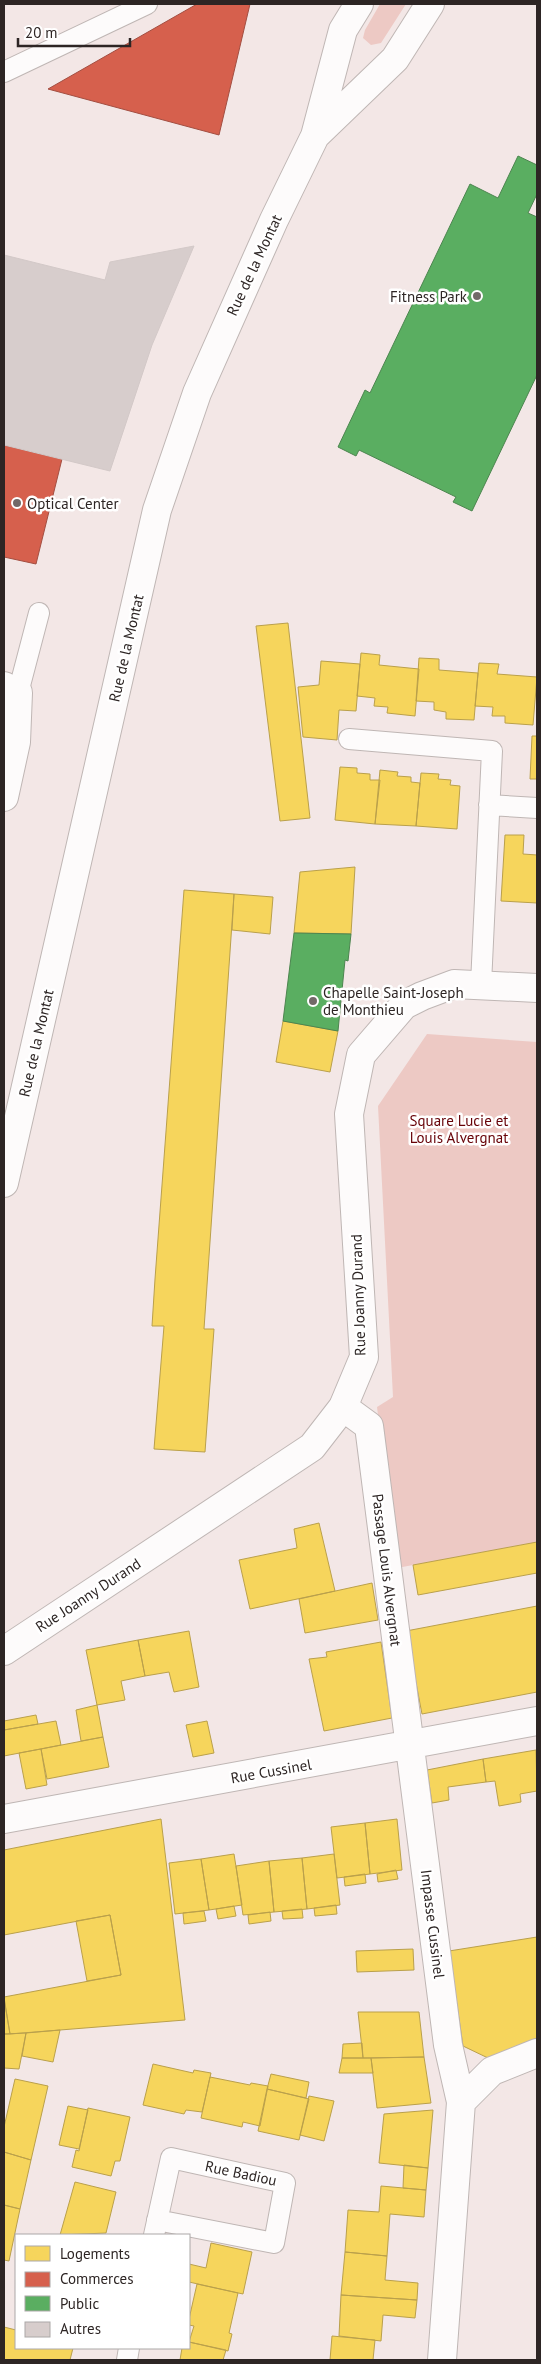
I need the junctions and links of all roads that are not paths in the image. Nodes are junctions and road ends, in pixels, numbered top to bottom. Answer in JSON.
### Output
{"nodes":[{"id":1,"x":147,"y":4,"type":"edge"},
{"id":2,"x":359,"y":4,"type":"edge"},
{"id":3,"x":430,"y":4,"type":"edge"},
{"id":4,"x":4,"y":72,"type":"edge"},
{"id":5,"x":315,"y":136,"type":"junction"},
{"id":6,"x":39,"y":614,"type":"dead end"},
{"id":7,"x":11,"y":690,"type":"edge"},
{"id":8,"x":349,"y":739,"type":"dead end"},
{"id":9,"x":4,"y":797,"type":"edge"},
{"id":10,"x":489,"y":805,"type":"junction"},
{"id":11,"x":537,"y":808,"type":"edge"},
{"id":12,"x":481,"y":984,"type":"junction"},
{"id":13,"x":537,"y":988,"type":"edge"},
{"id":14,"x":4,"y":1183,"type":"edge"},
{"id":15,"x":343,"y":1407,"type":"junction"},
{"id":16,"x":4,"y":1651,"type":"edge"},
{"id":17,"x":537,"y":1721,"type":"edge"},
{"id":18,"x":410,"y":1745,"type":"junction"},
{"id":19,"x":4,"y":1819,"type":"edge"},
{"id":20,"x":537,"y":2053,"type":"edge"},
{"id":21,"x":461,"y":2102,"type":"junction"},
{"id":22,"x":156,"y":2228,"type":"edge"},
{"id":23,"x":442,"y":2360,"type":"edge"}],
"edges":[{"from":1,"to":4,"type":"lane"},
{"from":2,"to":5,"type":"street","name":"Rue de la Montat"},
{"from":3,"to":5,"type":"street","name":"Rue de la Montat"},
{"from":5,"to":14,"type":"street","name":"Rue de la Montat"},
{"from":6,"to":7,"type":"lane"},
{"from":7,"to":9,"type":"street"},
{"from":8,"to":10,"type":"lane"},
{"from":10,"to":11,"type":"lane"},
{"from":10,"to":12,"type":"lane"},
{"from":12,"to":13,"type":"street","name":"Rue Joanny Durand"},
{"from":12,"to":15,"type":"street","name":"Rue Joanny Durand"},
{"from":15,"to":16,"type":"street","name":"Rue Joanny Durand"},
{"from":15,"to":18,"type":"street","name":"Passage Louis Alvergnat"},
{"from":17,"to":18,"type":"street","name":"Rue Cussinel"},
{"from":18,"to":19,"type":"street","name":"Rue Cussinel"},
{"from":18,"to":21,"type":"street","name":"Impasse Cussinel"},
{"from":20,"to":21,"type":"street"},
{"from":21,"to":23,"type":"street"},
{"from":22,"to":22,"type":"lane","name":"Rue Badiou"}]}
